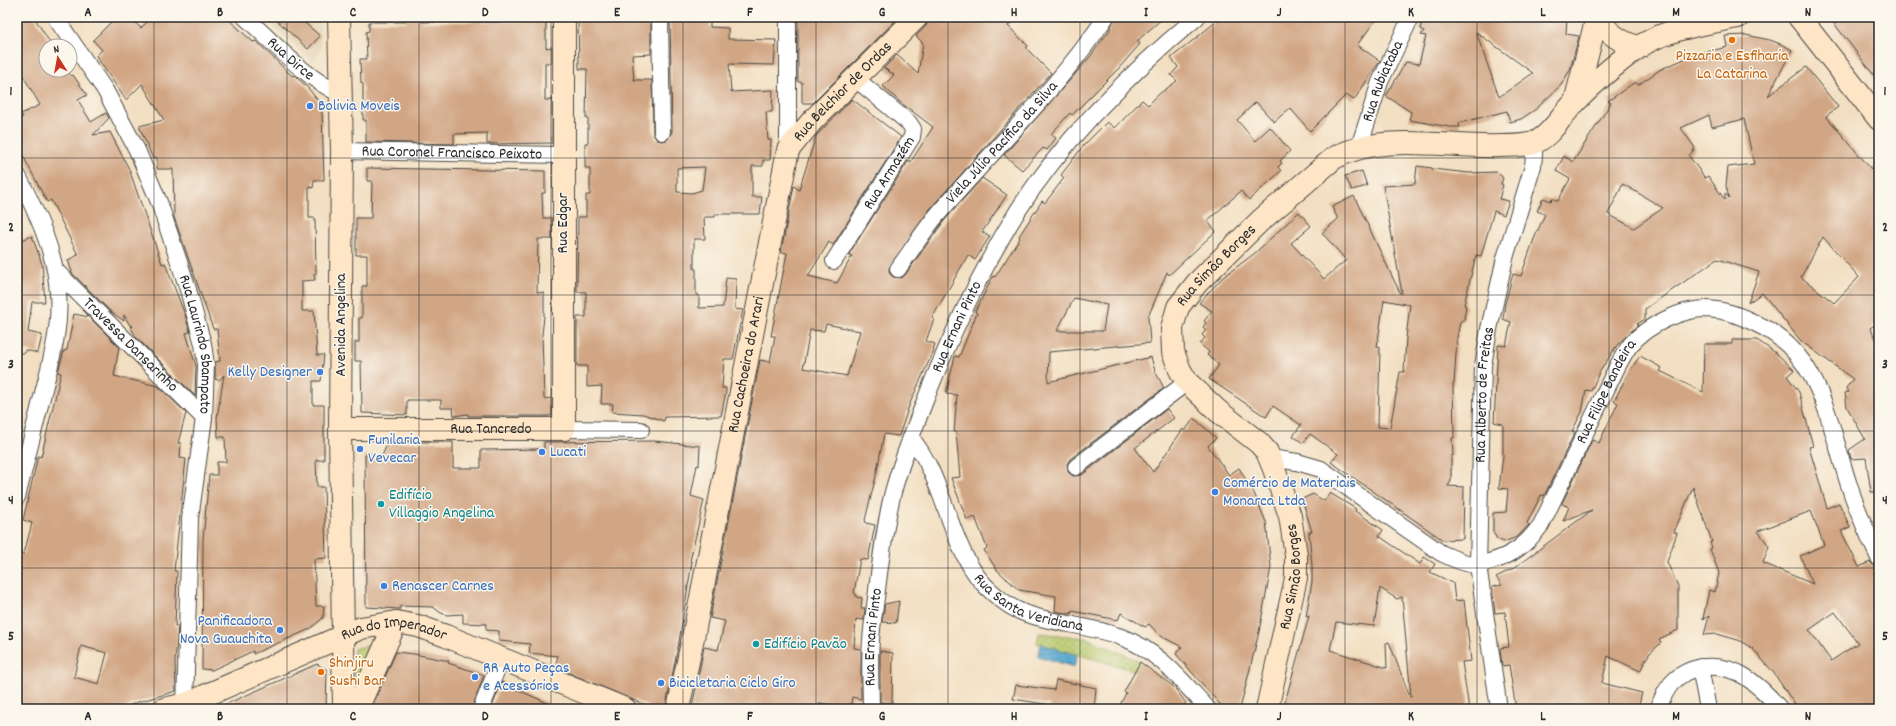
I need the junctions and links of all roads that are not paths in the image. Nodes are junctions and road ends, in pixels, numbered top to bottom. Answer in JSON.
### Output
{"nodes":[{"id":1,"x":55,"y":17,"type":"edge"},
{"id":2,"x":245,"y":17,"type":"edge"},
{"id":3,"x":339,"y":17,"type":"edge"},
{"id":4,"x":564,"y":17,"type":"edge"},
{"id":5,"x":660,"y":17,"type":"edge"},
{"id":6,"x":788,"y":17,"type":"edge"},
{"id":7,"x":917,"y":17,"type":"edge"},
{"id":8,"x":1106,"y":17,"type":"edge"},
{"id":9,"x":1197,"y":17,"type":"edge"},
{"id":10,"x":1411,"y":17,"type":"edge"},
{"id":11,"x":1738,"y":17,"type":"edge"},
{"id":12,"x":1799,"y":17,"type":"edge"},
{"id":13,"x":1597,"y":18,"type":"edge"},
{"id":14,"x":1639,"y":47,"type":"junction"},
{"id":15,"x":856,"y":79,"type":"junction"},
{"id":16,"x":341,"y":94,"type":"junction"},
{"id":17,"x":1575,"y":102,"type":"junction"},
{"id":18,"x":1879,"y":119,"type":"edge"},
{"id":19,"x":662,"y":132,"type":"dead end"},
{"id":20,"x":1535,"y":143,"type":"junction"},
{"id":21,"x":1359,"y":147,"type":"junction"},
{"id":22,"x":788,"y":150,"type":"junction"},
{"id":23,"x":342,"y":151,"type":"junction"},
{"id":24,"x":563,"y":155,"type":"junction"},
{"id":25,"x":17,"y":174,"type":"edge"},
{"id":26,"x":834,"y":261,"type":"dead end"},
{"id":27,"x":898,"y":269,"type":"dead end"},
{"id":28,"x":56,"y":272,"type":"junction"},
{"id":29,"x":1187,"y":382,"type":"junction"},
{"id":30,"x":204,"y":418,"type":"junction"},
{"id":31,"x":340,"y":429,"type":"junction"},
{"id":32,"x":564,"y":429,"type":"junction"},
{"id":33,"x":641,"y":430,"type":"dead end"},
{"id":34,"x":911,"y":438,"type":"junction"},
{"id":35,"x":1270,"y":458,"type":"junction"},
{"id":36,"x":1076,"y":467,"type":"dead end"},
{"id":37,"x":20,"y":470,"type":"edge"},
{"id":38,"x":17,"y":497,"type":"edge"},
{"id":39,"x":1879,"y":558,"type":"edge"},
{"id":40,"x":1478,"y":565,"type":"junction"},
{"id":41,"x":396,"y":622,"type":"junction"},
{"id":42,"x":344,"y":634,"type":"junction"},
{"id":43,"x":500,"y":659,"type":"junction"},
{"id":44,"x":1700,"y":667,"type":"junction"},
{"id":45,"x":602,"y":705,"type":"edge"},
{"id":46,"x":185,"y":706,"type":"edge"},
{"id":47,"x":164,"y":709,"type":"edge"},
{"id":48,"x":344,"y":709,"type":"edge"},
{"id":49,"x":357,"y":709,"type":"edge"},
{"id":50,"x":481,"y":709,"type":"edge"},
{"id":51,"x":625,"y":709,"type":"edge"},
{"id":52,"x":678,"y":709,"type":"edge"},
{"id":53,"x":871,"y":709,"type":"edge"},
{"id":54,"x":1208,"y":709,"type":"edge"},
{"id":55,"x":1267,"y":709,"type":"edge"},
{"id":56,"x":1499,"y":709,"type":"edge"},
{"id":57,"x":1658,"y":709,"type":"edge"},
{"id":58,"x":1708,"y":709,"type":"edge"},
{"id":59,"x":1780,"y":709,"type":"edge"}],
"edges":[{"from":1,"to":30,"type":"street","name":"Rua Laurindo Sbampato"},
{"from":2,"to":16,"type":"street","name":"Rua Dirce"},
{"from":3,"to":16,"type":"street","name":"Avenida Angelina"},
{"from":4,"to":24,"type":"street","name":"Rua Edgar"},
{"from":5,"to":19,"type":"street"},
{"from":6,"to":22,"type":"street","name":"Rua Cachoeira do Arari"},
{"from":7,"to":15,"type":"street","name":"Rua Belchior de Ordas"},
{"from":8,"to":27,"type":"street","name":"Viela Júlio Pacífico da Silva"},
{"from":9,"to":34,"type":"street","name":"Rua Ernani Pinto"},
{"from":10,"to":21,"type":"street","name":"Rua Rubiataba"},
{"from":11,"to":14,"type":"street"},
{"from":12,"to":18,"type":"street"},
{"from":13,"to":14,"type":"street"},
{"from":13,"to":17,"type":"street"},
{"from":14,"to":17,"type":"street"},
{"from":15,"to":22,"type":"street","name":"Rua Belchior de Ordas"},
{"from":15,"to":26,"type":"street","name":"Rua Armazém"},
{"from":16,"to":23,"type":"street","name":"Avenida Angelina"},
{"from":17,"to":20,"type":"street"},
{"from":20,"to":21,"type":"street","name":"Rua Simão Borges"},
{"from":20,"to":40,"type":"street","name":"Rua Alberto de Freitas"},
{"from":21,"to":29,"type":"street","name":"Rua Simão Borges"},
{"from":22,"to":52,"type":"street","name":"Rua Cachoeira do Arari"},
{"from":23,"to":24,"type":"street","name":"Rua Coronel Francisco Peixoto"},
{"from":23,"to":31,"type":"street","name":"Avenida Angelina"},
{"from":24,"to":32,"type":"street","name":"Rua Edgar"},
{"from":25,"to":28,"type":"street"},
{"from":28,"to":30,"type":"street","name":"Travessa Dansarinho"},
{"from":28,"to":37,"type":"street"},
{"from":29,"to":35,"type":"street","name":"Rua Simão Borges"},
{"from":29,"to":36,"type":"street"},
{"from":30,"to":46,"type":"street","name":"Rua Laurindo Sbampato"},
{"from":31,"to":32,"type":"street","name":"Rua Tancredo"},
{"from":31,"to":42,"type":"street","name":"Avenida Angelina"},
{"from":32,"to":33,"type":"street","name":"Rua Tancredo"},
{"from":34,"to":53,"type":"street","name":"Rua Ernani Pinto"},
{"from":34,"to":54,"type":"street","name":"Rua Santa Veridiana"},
{"from":35,"to":40,"type":"street","name":"Rua Filipe Bandeira"},
{"from":35,"to":55,"type":"street","name":"Rua Simão Borges"},
{"from":37,"to":38,"type":"street"},
{"from":39,"to":40,"type":"street","name":"Rua Filipe Bandeira"},
{"from":40,"to":56,"type":"street","name":"Rua Alberto de Freitas"},
{"from":41,"to":42,"type":"street","name":"Rua do Imperador"},
{"from":41,"to":43,"type":"street","name":"Rua do Imperador"},
{"from":41,"to":49,"type":"street"},
{"from":42,"to":46,"type":"street","name":"Rua do Imperador"},
{"from":42,"to":48,"type":"street","name":"Avenida Angelina"},
{"from":43,"to":45,"type":"street","name":"Rua do Imperador"},
{"from":43,"to":50,"type":"street"},
{"from":44,"to":57,"type":"street"},
{"from":44,"to":58,"type":"street"},
{"from":44,"to":59,"type":"street"},
{"from":45,"to":51,"type":"street","name":"Rua do Imperador"},
{"from":46,"to":47,"type":"street","name":"Rua do Imperador"}]}
